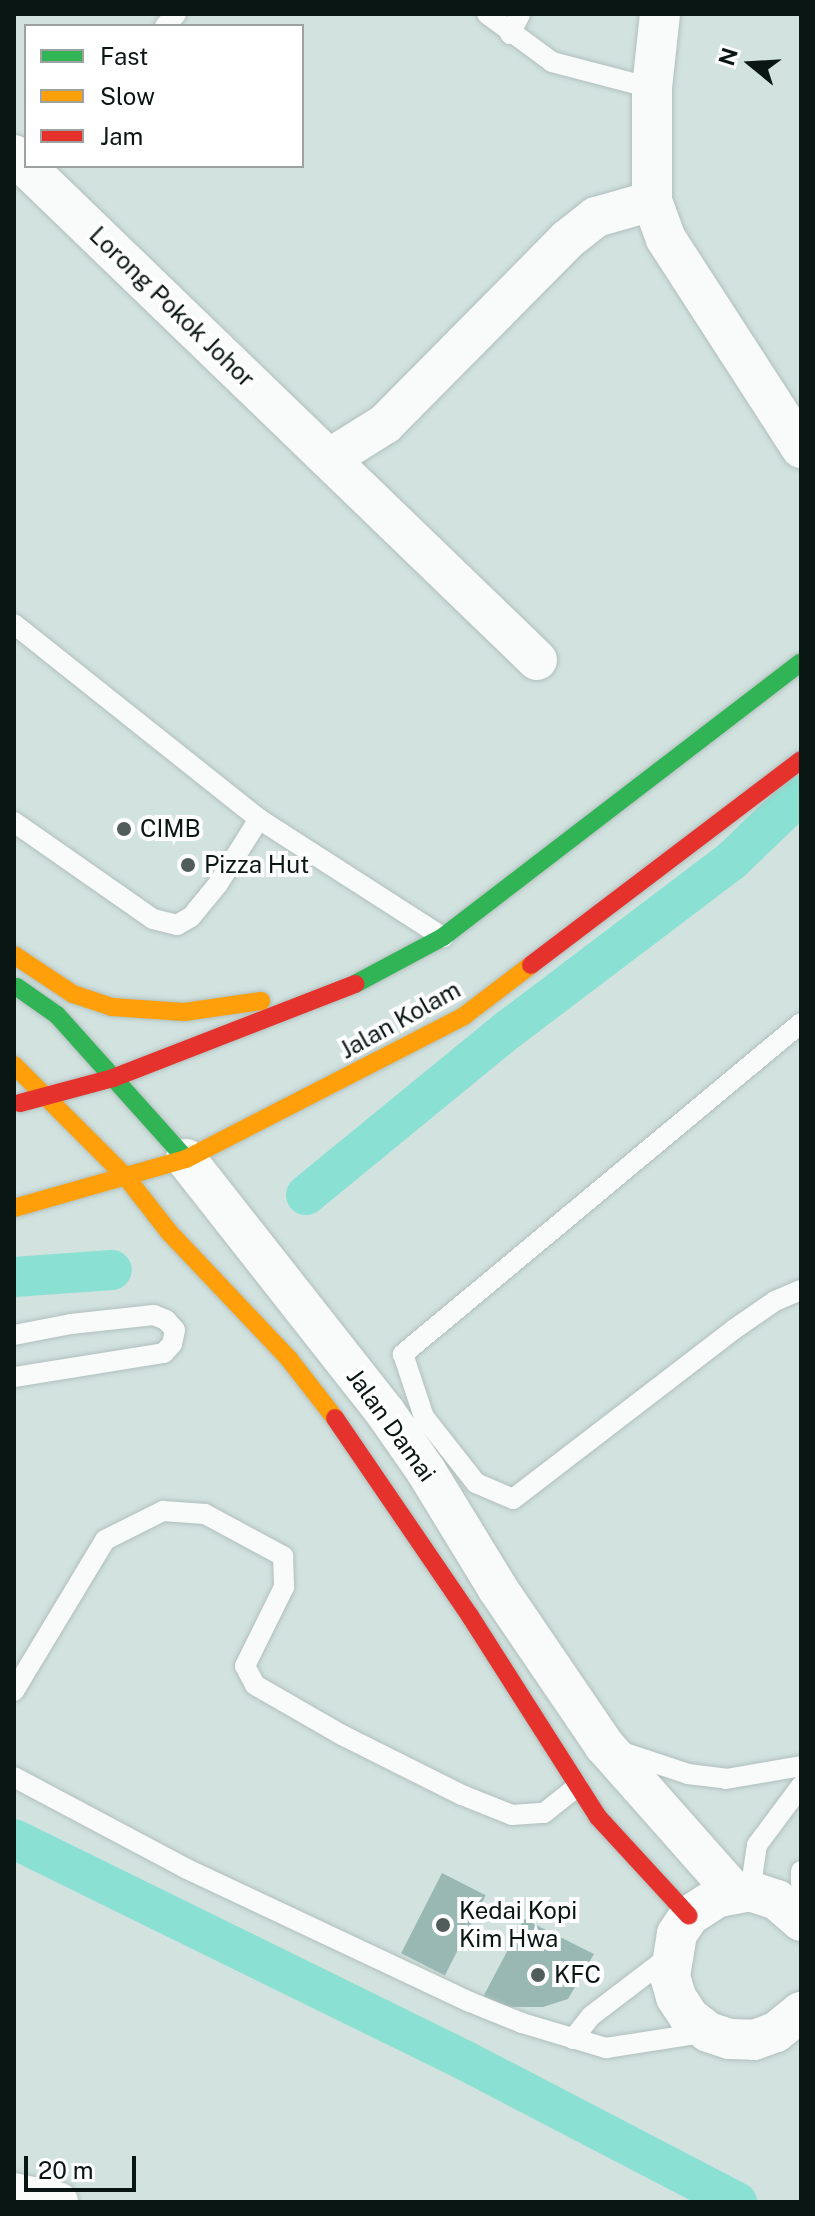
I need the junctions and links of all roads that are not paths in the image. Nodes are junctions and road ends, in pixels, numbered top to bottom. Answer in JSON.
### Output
{"nodes":[{"id":1,"x":487,"y":14,"type":"edge"},
{"id":2,"x":520,"y":14,"type":"edge"},
{"id":3,"x":660,"y":14,"type":"edge"},
{"id":4,"x":510,"y":34,"type":"junction"},
{"id":5,"x":652,"y":88,"type":"junction"},
{"id":6,"x":33,"y":168,"type":"edge"},
{"id":7,"x":652,"y":201,"type":"junction"},
{"id":8,"x":801,"y":448,"type":"edge"},
{"id":9,"x":329,"y":459,"type":"junction"},
{"id":10,"x":14,"y":624,"type":"edge"},
{"id":11,"x":537,"y":660,"type":"dead end"},
{"id":12,"x":801,"y":662,"type":"edge"},
{"id":13,"x":801,"y":760,"type":"edge"},
{"id":14,"x":259,"y":819,"type":"junction"},
{"id":15,"x":14,"y":822,"type":"edge"},
{"id":16,"x":443,"y":937,"type":"junction"},
{"id":17,"x":14,"y":955,"type":"edge"},
{"id":18,"x":355,"y":984,"type":"junction"},
{"id":19,"x":14,"y":985,"type":"edge"},
{"id":20,"x":801,"y":1023,"type":"edge"},
{"id":21,"x":14,"y":1065,"type":"edge"},
{"id":22,"x":113,"y":1078,"type":"junction"},
{"id":23,"x":44,"y":1096,"type":"junction"},
{"id":24,"x":14,"y":1104,"type":"edge"},
{"id":25,"x":186,"y":1159,"type":"junction"},
{"id":26,"x":126,"y":1177,"type":"junction"},
{"id":27,"x":14,"y":1208,"type":"edge"},
{"id":28,"x":801,"y":1290,"type":"edge"},
{"id":29,"x":14,"y":1335,"type":"edge"},
{"id":30,"x":14,"y":1377,"type":"edge"},
{"id":31,"x":14,"y":1691,"type":"edge"},
{"id":32,"x":604,"y":1745,"type":"junction"},
{"id":33,"x":801,"y":1766,"type":"edge"},
{"id":34,"x":14,"y":1777,"type":"edge"},
{"id":35,"x":578,"y":1786,"type":"junction"},
{"id":36,"x":801,"y":1786,"type":"edge"},
{"id":37,"x":801,"y":1871,"type":"edge"},
{"id":38,"x":801,"y":1884,"type":"edge"},
{"id":39,"x":742,"y":1892,"type":"junction"},
{"id":40,"x":689,"y":1916,"type":"junction"},
{"id":41,"x":801,"y":1921,"type":"edge"},
{"id":42,"x":671,"y":1955,"type":"junction"},
{"id":43,"x":793,"y":2026,"type":"edge"},
{"id":44,"x":708,"y":2032,"type":"junction"},
{"id":45,"x":573,"y":2039,"type":"junction"},
{"id":46,"x":14,"y":2193,"type":"edge"},
{"id":47,"x":58,"y":2202,"type":"edge"}],
"edges":[{"from":1,"to":4,"type":"lane"},
{"from":2,"to":4,"type":"lane"},
{"from":3,"to":5,"type":"street"},
{"from":4,"to":5,"type":"lane"},
{"from":5,"to":7,"type":"street"},
{"from":6,"to":9,"type":"street","name":"Lorong Pokok Johor"},
{"from":7,"to":8,"type":"street"},
{"from":7,"to":9,"type":"street"},
{"from":9,"to":11,"type":"street","name":"Lorong Pokok Johor"},
{"from":10,"to":14,"type":"lane"},
{"from":12,"to":16,"type":"main road"},
{"from":13,"to":25,"type":"main road","name":"Jalan Kolam"},
{"from":14,"to":15,"type":"lane"},
{"from":14,"to":16,"type":"lane"},
{"from":16,"to":18,"type":"main road"},
{"from":17,"to":18,"type":"main road"},
{"from":18,"to":22,"type":"main road"},
{"from":19,"to":22,"type":"main road","name":"Jalan Damai"},
{"from":20,"to":28,"type":"lane"},
{"from":21,"to":23,"type":"main road","name":"Jalan Damai"},
{"from":22,"to":23,"type":"main road"},
{"from":22,"to":25,"type":"main road","name":"Jalan Damai"},
{"from":23,"to":24,"type":"main road"},
{"from":23,"to":26,"type":"main road","name":"Jalan Damai"},
{"from":25,"to":26,"type":"main road","name":"Jalan Kolam"},
{"from":25,"to":32,"type":"street","name":"Jalan Damai"},
{"from":26,"to":27,"type":"main road","name":"Jalan Kolam"},
{"from":26,"to":35,"type":"main road","name":"Jalan Damai"},
{"from":29,"to":30,"type":"lane"},
{"from":31,"to":35,"type":"lane"},
{"from":32,"to":33,"type":"lane"},
{"from":32,"to":39,"type":"street","name":"Jalan Damai"},
{"from":34,"to":45,"type":"lane"},
{"from":35,"to":40,"type":"main road","name":"Jalan Damai"},
{"from":36,"to":39,"type":"lane"},
{"from":37,"to":38,"type":"lane"},
{"from":39,"to":40,"type":"street"},
{"from":39,"to":41,"type":"street"},
{"from":40,"to":42,"type":"street"},
{"from":42,"to":44,"type":"street"},
{"from":42,"to":45,"type":"lane"},
{"from":43,"to":44,"type":"street"},
{"from":44,"to":45,"type":"lane"},
{"from":46,"to":47,"type":"street"}]}
